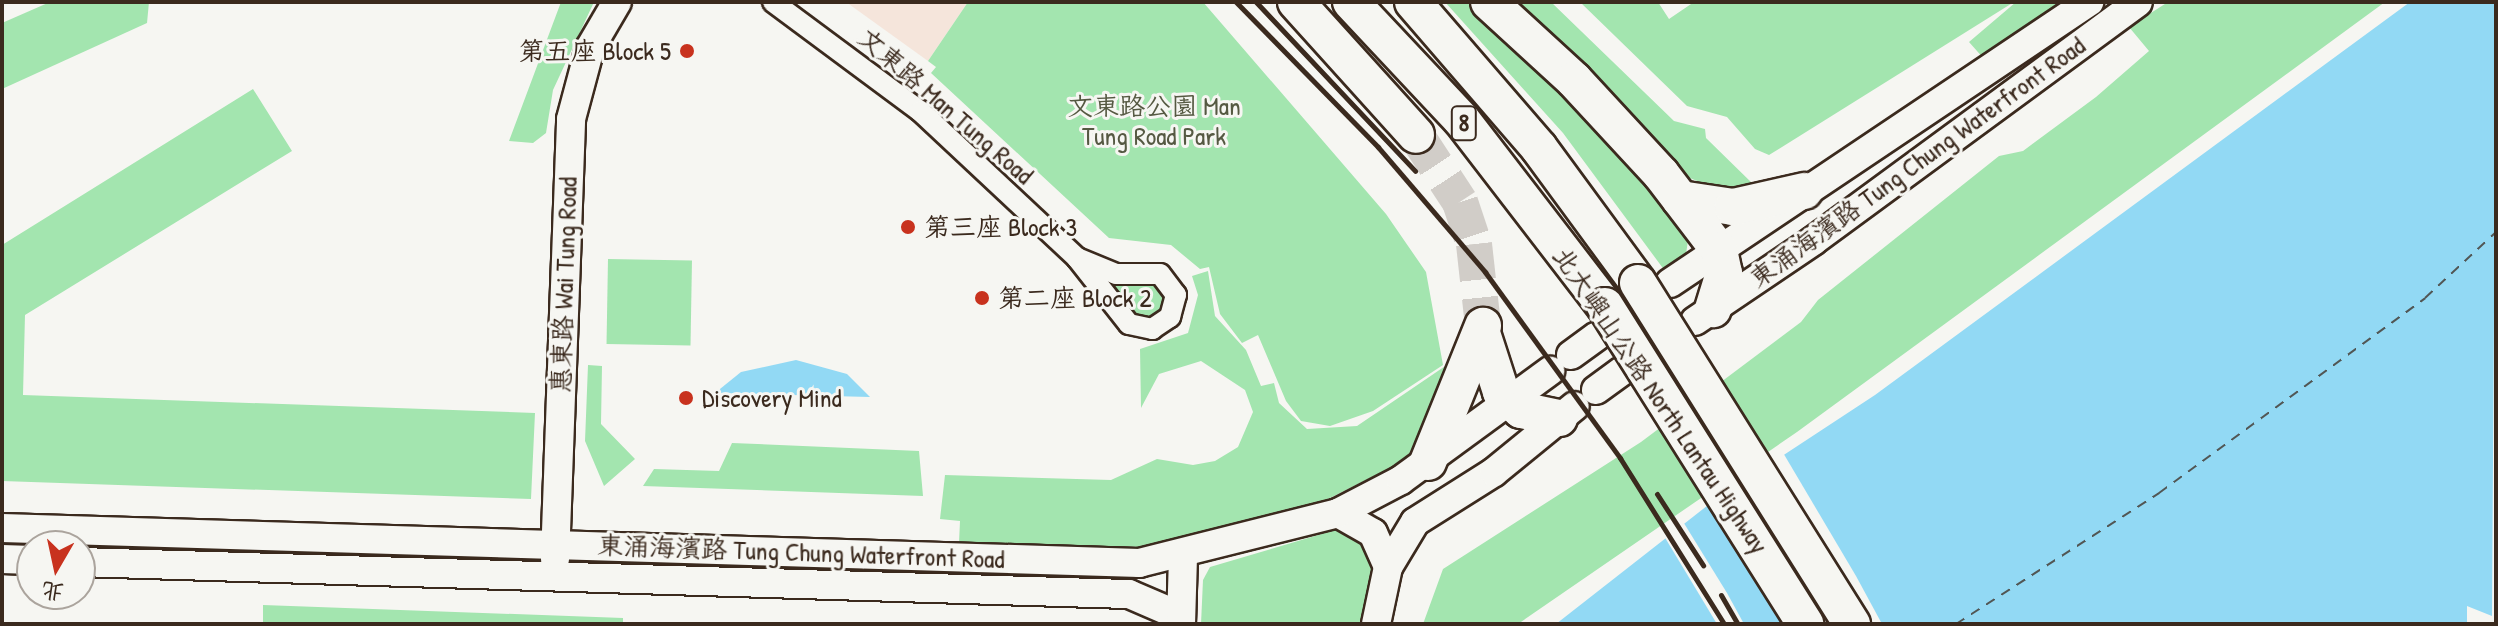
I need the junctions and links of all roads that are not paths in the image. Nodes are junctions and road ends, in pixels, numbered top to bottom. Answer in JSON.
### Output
{"nodes":[{"id":1,"x":617,"y":2,"type":"edge"},
{"id":2,"x":773,"y":2,"type":"edge"},
{"id":3,"x":1296,"y":2,"type":"edge"},
{"id":4,"x":1351,"y":2,"type":"edge"},
{"id":5,"x":1413,"y":2,"type":"edge"},
{"id":6,"x":1489,"y":2,"type":"edge"},
{"id":7,"x":2089,"y":2,"type":"edge"},
{"id":8,"x":2138,"y":2,"type":"edge"},
{"id":9,"x":1416,"y":135,"type":"tunnel mouth"},
{"id":10,"x":1804,"y":191,"type":"junction"},
{"id":11,"x":1680,"y":199,"type":"junction"},
{"id":12,"x":1719,"y":250,"type":"junction"},
{"id":13,"x":1077,"y":258,"type":"junction"},
{"id":14,"x":1654,"y":283,"type":"junction"},
{"id":15,"x":1704,"y":315,"type":"joint"},
{"id":16,"x":1601,"y":321,"type":"junction"},
{"id":17,"x":1622,"y":371,"type":"dead end"},
{"id":18,"x":1510,"y":401,"type":"junction"},
{"id":19,"x":1577,"y":405,"type":"junction"},
{"id":20,"x":1428,"y":462,"type":"junction"},
{"id":21,"x":1338,"y":513,"type":"junction"},
{"id":22,"x":2,"y":528,"type":"edge"},
{"id":23,"x":555,"y":543,"type":"junction"},
{"id":24,"x":1183,"y":556,"type":"junction"},
{"id":25,"x":96,"y":563,"type":"edge"},
{"id":26,"x":1388,"y":567,"type":"junction"},
{"id":27,"x":554,"y":578,"type":"junction"},
{"id":28,"x":1180,"y":620,"type":"edge"},
{"id":29,"x":1376,"y":624,"type":"edge"},
{"id":30,"x":1805,"y":624,"type":"edge"},
{"id":31,"x":1852,"y":624,"type":"edge"}],
"edges":[{"from":1,"to":23,"type":"main road","name":"惠東路 Wai Tung Road"},
{"from":2,"to":13,"type":"street","name":"文東路 Man Tung Road"},
{"from":3,"to":9,"type":"highway"},
{"from":4,"to":16,"type":"highway","name":"北大嶼山公路 North Lantau Highway","number":"8"},
{"from":5,"to":14,"type":"highway","name":"北大嶼山公路 North Lantau Highway","number":"8"},
{"from":6,"to":11,"type":"highway"},
{"from":7,"to":10,"type":"main road","name":"東涌海濱路 Tung Chung Waterfront Road"},
{"from":8,"to":15,"type":"main road","name":"東涌海濱路 Tung Chung Waterfront Road"},
{"from":10,"to":11,"type":"highway"},
{"from":10,"to":12,"type":"main road","name":"東涌海濱路 Tung Chung Waterfront Road"},
{"from":11,"to":12,"type":"highway"},
{"from":12,"to":14,"type":"main road","name":"東涌海濱路 Tung Chung Waterfront Road"},
{"from":12,"to":15,"type":"highway"},
{"from":13,"to":13,"type":"street","name":"文東路 Man Tung Road"},
{"from":14,"to":31,"type":"highway","name":"北大嶼山公路 North Lantau Highway","bridge":true},
{"from":16,"to":18,"type":"main road","name":"東涌海濱路 Tung Chung Waterfront Road"},
{"from":16,"to":30,"type":"highway","name":"北大嶼山公路 North Lantau Highway","bridge":true},
{"from":17,"to":19,"type":"main road"},
{"from":18,"to":19,"type":"highway"},
{"from":18,"to":20,"type":"main road","name":"東涌海濱路 Tung Chung Waterfront Road"},
{"from":18,"to":20,"type":"highway"},
{"from":19,"to":26,"type":"main road"},
{"from":20,"to":21,"type":"main road","name":"東涌海濱路 Tung Chung Waterfront Road"},
{"from":21,"to":24,"type":"main road","name":"東涌海濱路 Tung Chung Waterfront Road"},
{"from":21,"to":26,"type":"main road"},
{"from":22,"to":23,"type":"main road","name":"東涌海濱路 Tung Chung Waterfront Road"},
{"from":23,"to":24,"type":"main road","name":"東涌海濱路 Tung Chung Waterfront Road"},
{"from":23,"to":27,"type":"main road","name":"惠東路 Wai Tung Road"},
{"from":24,"to":28,"type":"main road"},
{"from":25,"to":27,"type":"main road","name":"東涌海濱路 Tung Chung Waterfront Road"},
{"from":26,"to":29,"type":"main road"},
{"from":27,"to":28,"type":"main road","name":"東涌海濱路 Tung Chung Waterfront Road"}]}
